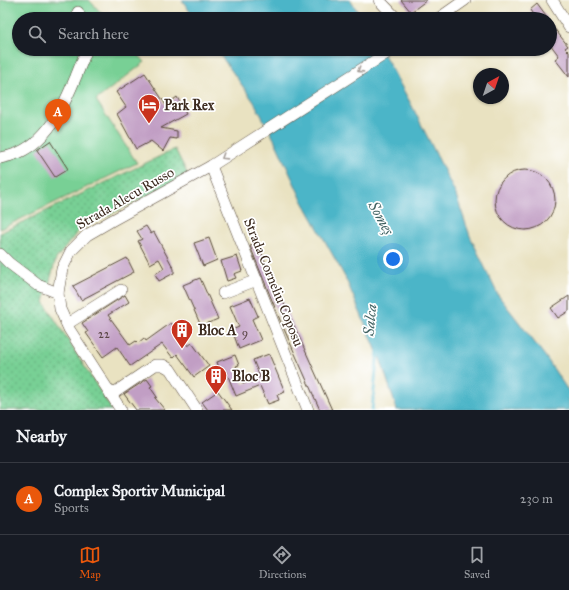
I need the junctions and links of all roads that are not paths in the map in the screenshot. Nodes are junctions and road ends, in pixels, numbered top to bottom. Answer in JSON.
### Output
{"nodes":[{"id":1,"x":379,"y":0,"type":"edge"},
{"id":2,"x":465,"y":0,"type":"edge"},
{"id":3,"x":552,"y":0,"type":"edge"},
{"id":4,"x":390,"y":12,"type":"edge"},
{"id":5,"x":448,"y":12,"type":"edge"},
{"id":6,"x":569,"y":27,"type":"edge"},
{"id":7,"x":84,"y":56,"type":"edge"},
{"id":8,"x":382,"y":56,"type":"edge"},
{"id":9,"x":0,"y":158,"type":"edge"},
{"id":10,"x":211,"y":166,"type":"junction"},
{"id":11,"x":0,"y":254,"type":"edge"},
{"id":12,"x":257,"y":280,"type":"junction"},
{"id":13,"x":121,"y":290,"type":"dead end"},
{"id":14,"x":58,"y":293,"type":"junction"},
{"id":15,"x":223,"y":293,"type":"dead end"},
{"id":16,"x":67,"y":324,"type":"junction"},
{"id":17,"x":111,"y":395,"type":"junction"},
{"id":18,"x":121,"y":410,"type":"edge"},
{"id":19,"x":197,"y":410,"type":"edge"},
{"id":20,"x":308,"y":410,"type":"edge"}],
"edges":[{"from":1,"to":4,"type":"street"},
{"from":2,"to":5,"type":"street"},
{"from":3,"to":6,"type":"street"},
{"from":7,"to":9,"type":"street"},
{"from":8,"to":10,"type":"street","name":"Strada Alecu Russo","one_way":true},
{"from":10,"to":12,"type":"street","name":"Strada Corneliu Coposu"},
{"from":10,"to":14,"type":"street","name":"Strada Alecu Russo"},
{"from":11,"to":14,"type":"street"},
{"from":12,"to":15,"type":"street"},
{"from":12,"to":20,"type":"street","name":"Strada Corneliu Coposu"},
{"from":13,"to":16,"type":"street"},
{"from":14,"to":16,"type":"street","name":"Strada Alecu Russo"},
{"from":16,"to":17,"type":"street","name":"Strada Alecu Russo"},
{"from":17,"to":18,"type":"street","name":"Strada Alecu Russo"},
{"from":17,"to":19,"type":"street"}]}
